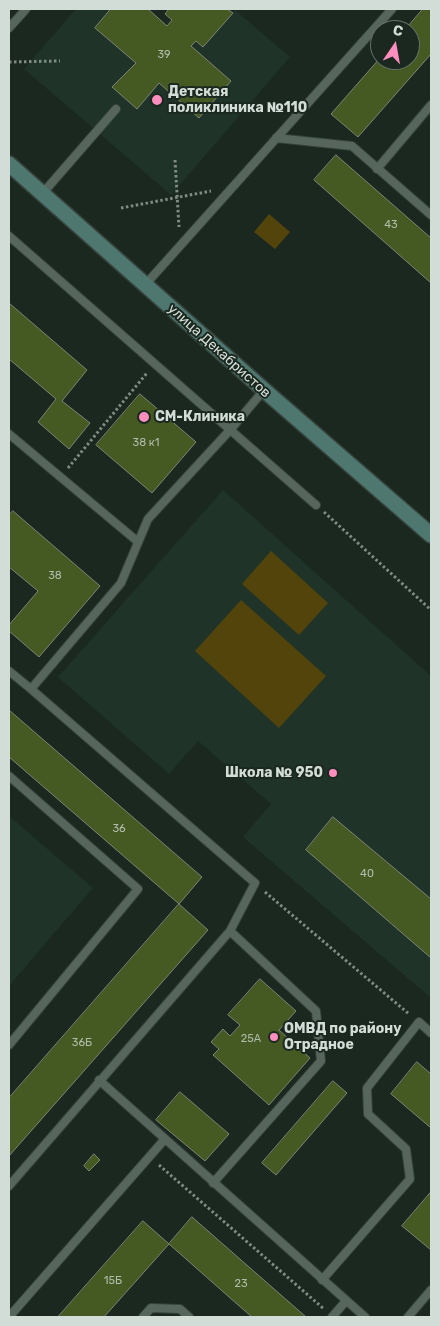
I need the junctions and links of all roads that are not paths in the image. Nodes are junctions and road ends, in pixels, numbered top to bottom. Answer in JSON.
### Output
{"nodes":[{"id":1,"x":26,"y":9,"type":"edge"},
{"id":2,"x":392,"y":9,"type":"edge"},
{"id":3,"x":9,"y":28,"type":"edge"},
{"id":4,"x":431,"y":105,"type":"edge"},
{"id":5,"x":116,"y":109,"type":"dead end"},
{"id":6,"x":276,"y":138,"type":"junction"},
{"id":7,"x":9,"y":164,"type":"edge"},
{"id":8,"x":377,"y":169,"type":"junction"},
{"id":9,"x":42,"y":194,"type":"junction"},
{"id":10,"x":431,"y":215,"type":"edge"},
{"id":11,"x":9,"y":236,"type":"edge"},
{"id":12,"x":146,"y":286,"type":"junction"},
{"id":13,"x":264,"y":390,"type":"junction"},
{"id":14,"x":232,"y":429,"type":"junction"},
{"id":15,"x":9,"y":434,"type":"edge"},
{"id":16,"x":316,"y":505,"type":"road end"},
{"id":17,"x":431,"y":535,"type":"edge"},
{"id":18,"x":137,"y":541,"type":"junction"},
{"id":19,"x":9,"y":670,"type":"edge"},
{"id":20,"x":31,"y":690,"type":"junction"},
{"id":21,"x":9,"y":776,"type":"edge"},
{"id":22,"x":230,"y":931,"type":"junction"},
{"id":23,"x":431,"y":1033,"type":"edge"},
{"id":24,"x":9,"y":1045,"type":"edge"},
{"id":25,"x":99,"y":1080,"type":"junction"},
{"id":26,"x":164,"y":1140,"type":"junction"},
{"id":27,"x":212,"y":1182,"type":"junction"},
{"id":28,"x":9,"y":1186,"type":"edge"},
{"id":29,"x":322,"y":1280,"type":"junction"},
{"id":30,"x":431,"y":1290,"type":"edge"},
{"id":31,"x":346,"y":1301,"type":"junction"},
{"id":32,"x":9,"y":1317,"type":"edge"},
{"id":33,"x":143,"y":1317,"type":"edge"},
{"id":34,"x":190,"y":1317,"type":"edge"},
{"id":35,"x":332,"y":1317,"type":"edge"},
{"id":36,"x":364,"y":1317,"type":"edge"},
{"id":37,"x":408,"y":1317,"type":"edge"}],
"edges":[{"from":1,"to":3,"type":"lane"},
{"from":2,"to":6,"type":"lane"},
{"from":4,"to":8,"type":"lane"},
{"from":5,"to":9,"type":"lane"},
{"from":6,"to":8,"type":"lane"},
{"from":6,"to":12,"type":"lane"},
{"from":7,"to":9,"type":"main road","name":"улица Декабристов"},
{"from":8,"to":10,"type":"lane"},
{"from":9,"to":12,"type":"main road","name":"улица Декабристов"},
{"from":11,"to":14,"type":"lane"},
{"from":12,"to":13,"type":"main road","name":"улица Декабристов"},
{"from":13,"to":14,"type":"lane"},
{"from":13,"to":17,"type":"main road","name":"улица Декабристов"},
{"from":14,"to":16,"type":"lane"},
{"from":14,"to":18,"type":"lane"},
{"from":15,"to":18,"type":"lane"},
{"from":18,"to":20,"type":"lane"},
{"from":19,"to":20,"type":"lane"},
{"from":20,"to":22,"type":"lane"},
{"from":21,"to":24,"type":"lane"},
{"from":22,"to":25,"type":"lane"},
{"from":22,"to":27,"type":"lane"},
{"from":23,"to":29,"type":"lane"},
{"from":25,"to":26,"type":"lane"},
{"from":25,"to":28,"type":"lane"},
{"from":26,"to":27,"type":"lane"},
{"from":26,"to":32,"type":"lane"},
{"from":27,"to":29,"type":"lane"},
{"from":29,"to":31,"type":"lane"},
{"from":30,"to":37,"type":"lane"},
{"from":31,"to":35,"type":"lane"},
{"from":31,"to":36,"type":"lane"},
{"from":33,"to":34,"type":"lane"}]}
